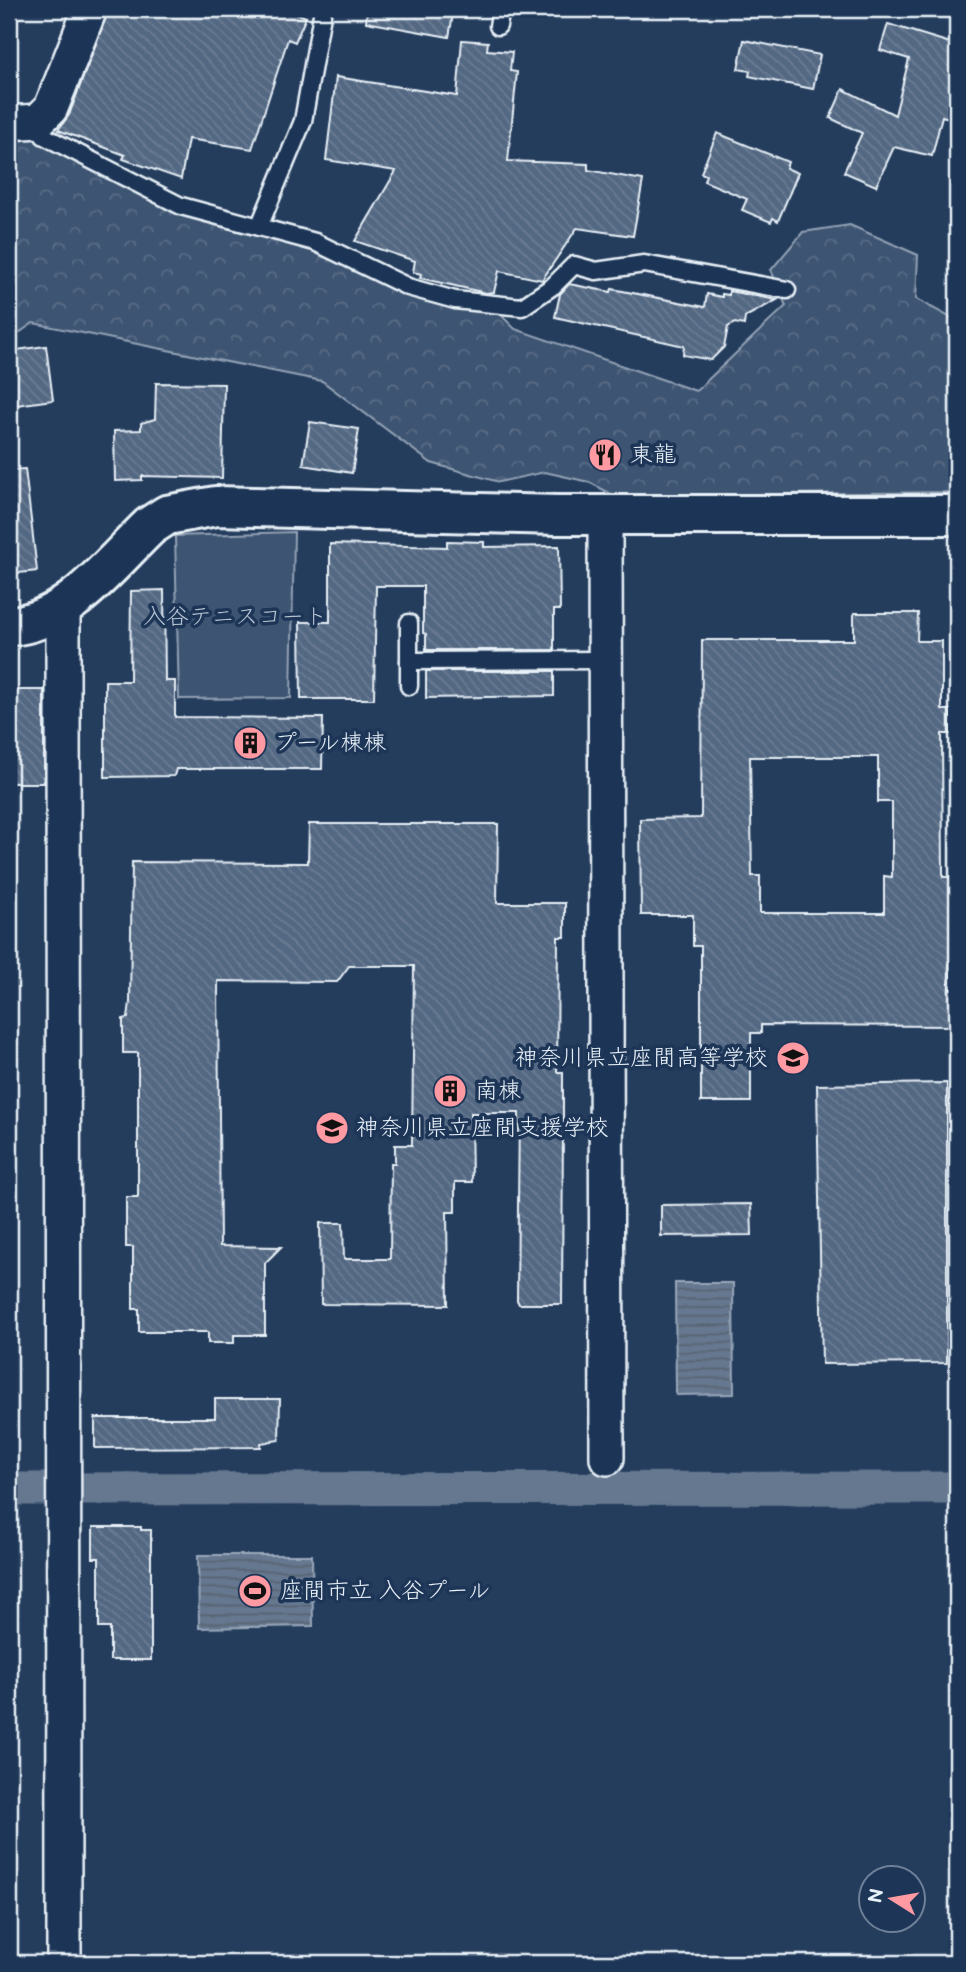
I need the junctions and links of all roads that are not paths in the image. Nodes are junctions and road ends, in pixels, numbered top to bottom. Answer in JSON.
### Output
{"nodes":[{"id":1,"x":90,"y":9,"type":"edge"},
{"id":2,"x":323,"y":9,"type":"edge"},
{"id":3,"x":502,"y":9,"type":"edge"},
{"id":4,"x":498,"y":26,"type":"dead end"},
{"id":5,"x":23,"y":122,"type":"edge"},
{"id":6,"x":259,"y":227,"type":"junction"},
{"id":7,"x":787,"y":290,"type":"dead end"},
{"id":8,"x":957,"y":515,"type":"edge"},
{"id":9,"x":605,"y":516,"type":"junction"},
{"id":10,"x":63,"y":608,"type":"junction"},
{"id":11,"x":409,"y":623,"type":"dead end"},
{"id":12,"x":9,"y":626,"type":"edge"},
{"id":13,"x":605,"y":660,"type":"junction"},
{"id":14,"x":409,"y":661,"type":"junction"},
{"id":15,"x":409,"y":686,"type":"dead end"},
{"id":16,"x":607,"y":1458,"type":"dead end"},
{"id":17,"x":64,"y":1963,"type":"edge"}],
"edges":[{"from":1,"to":5,"type":"street"},
{"from":2,"to":6,"type":"lane"},
{"from":3,"to":4,"type":"lane"},
{"from":5,"to":6,"type":"lane"},
{"from":6,"to":7,"type":"lane"},
{"from":8,"to":9,"type":"street"},
{"from":9,"to":10,"type":"street"},
{"from":9,"to":13,"type":"street"},
{"from":10,"to":12,"type":"street"},
{"from":10,"to":17,"type":"street"},
{"from":11,"to":14,"type":"lane"},
{"from":13,"to":14,"type":"lane"},
{"from":13,"to":16,"type":"street"},
{"from":14,"to":15,"type":"lane"}]}
